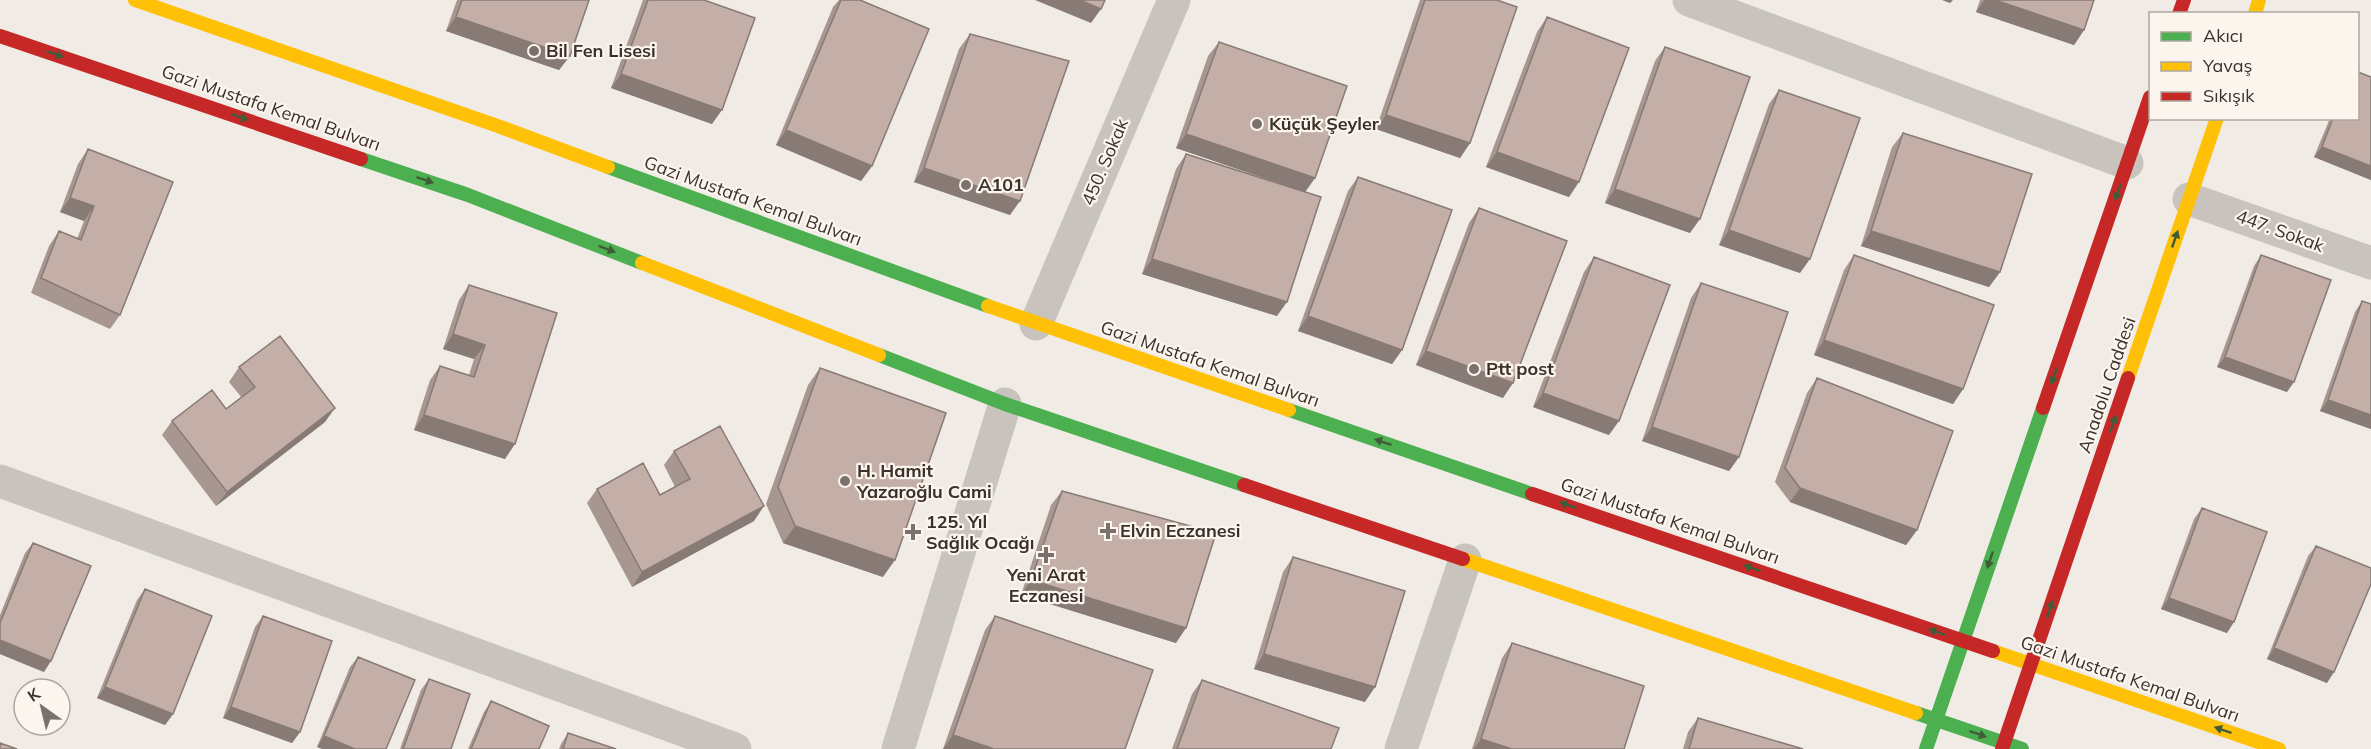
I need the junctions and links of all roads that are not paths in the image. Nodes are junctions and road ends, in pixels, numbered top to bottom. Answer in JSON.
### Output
{"nodes":[{"id":1,"x":135,"y":0,"type":"edge"},
{"id":2,"x":1174,"y":0,"type":"edge"},
{"id":3,"x":1689,"y":0,"type":"edge"},
{"id":4,"x":0,"y":36,"type":"edge"},
{"id":5,"x":2149,"y":102,"type":"edge"},
{"id":6,"x":2216,"y":120,"type":"edge"},
{"id":7,"x":2127,"y":163,"type":"junction"},
{"id":8,"x":2189,"y":199,"type":"junction"},
{"id":9,"x":2371,"y":263,"type":"edge"},
{"id":10,"x":1036,"y":324,"type":"junction"},
{"id":11,"x":1005,"y":404,"type":"junction"},
{"id":12,"x":0,"y":481,"type":"edge"},
{"id":13,"x":1465,"y":560,"type":"junction"},
{"id":14,"x":1963,"y":641,"type":"junction"},
{"id":15,"x":2032,"y":664,"type":"junction"},
{"id":16,"x":1935,"y":720,"type":"junction"},
{"id":17,"x":2003,"y":746,"type":"edge"},
{"id":18,"x":735,"y":749,"type":"edge"},
{"id":19,"x":898,"y":749,"type":"edge"},
{"id":20,"x":1401,"y":749,"type":"edge"},
{"id":21,"x":1926,"y":749,"type":"edge"},
{"id":22,"x":2022,"y":749,"type":"edge"},
{"id":23,"x":2279,"y":749,"type":"edge"}],
"edges":[{"from":1,"to":10,"type":"main road","name":"Gazi Mustafa Kemal Bulvarı"},
{"from":2,"to":10,"type":"street","name":"450. Sokak"},
{"from":3,"to":7,"type":"street"},
{"from":4,"to":11,"type":"main road","name":"Gazi Mustafa Kemal Bulvarı","one_way":true},
{"from":5,"to":7,"type":"main road"},
{"from":6,"to":8,"type":"main road","name":"Anadolu Caddesi"},
{"from":7,"to":14,"type":"main road","one_way":true},
{"from":8,"to":9,"type":"street","name":"447. Sokak"},
{"from":15,"to":8,"type":"main road","name":"Anadolu Caddesi","one_way":true},
{"from":14,"to":10,"type":"main road","name":"Gazi Mustafa Kemal Bulvarı","one_way":true},
{"from":11,"to":13,"type":"main road","name":"Gazi Mustafa Kemal Bulvarı"},
{"from":11,"to":19,"type":"street"},
{"from":12,"to":18,"type":"street"},
{"from":13,"to":16,"type":"main road","name":"Gazi Mustafa Kemal Bulvarı"},
{"from":13,"to":20,"type":"street"},
{"from":14,"to":15,"type":"main road","name":"Gazi Mustafa Kemal Bulvarı"},
{"from":14,"to":16,"type":"main road"},
{"from":15,"to":17,"type":"main road","name":"Anadolu Caddesi"},
{"from":23,"to":15,"type":"main road","name":"Gazi Mustafa Kemal Bulvarı","one_way":true},
{"from":16,"to":17,"type":"main road","name":"Gazi Mustafa Kemal Bulvarı","one_way":true},
{"from":16,"to":21,"type":"main road"},
{"from":17,"to":22,"type":"main road","name":"Gazi Mustafa Kemal Bulvarı"}]}
